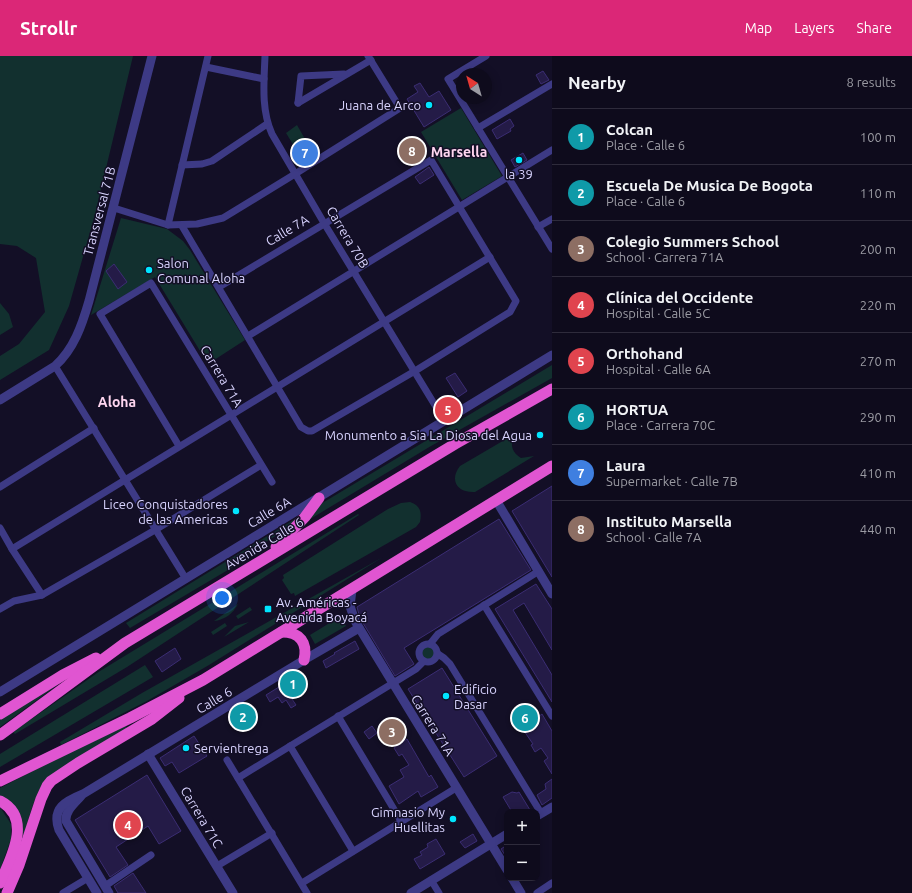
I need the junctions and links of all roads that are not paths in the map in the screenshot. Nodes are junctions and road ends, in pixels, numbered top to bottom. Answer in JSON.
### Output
{"nodes":[{"id":1,"x":152,"y":56,"type":"edge"},
{"id":2,"x":208,"y":56,"type":"edge"},
{"id":3,"x":265,"y":56,"type":"edge"},
{"id":4,"x":486,"y":56,"type":"edge"},
{"id":5,"x":370,"y":58,"type":"edge"},
{"id":6,"x":206,"y":67,"type":"junction"},
{"id":7,"x":346,"y":74,"type":"junction"},
{"id":8,"x":264,"y":78,"type":"junction"},
{"id":9,"x":552,"y":84,"type":"edge"},
{"id":10,"x":267,"y":124,"type":"junction"},
{"id":11,"x":478,"y":128,"type":"junction"},
{"id":12,"x":552,"y":150,"type":"edge"},
{"id":13,"x":182,"y":165,"type":"junction"},
{"id":14,"x":295,"y":174,"type":"junction"},
{"id":15,"x":508,"y":177,"type":"junction"},
{"id":16,"x":459,"y":206,"type":"junction"},
{"id":17,"x":114,"y":208,"type":"junction"},
{"id":18,"x":552,"y":219,"type":"edge"},
{"id":19,"x":324,"y":223,"type":"junction"},
{"id":20,"x":168,"y":225,"type":"junction"},
{"id":21,"x":182,"y":226,"type":"junction"},
{"id":22,"x":538,"y":227,"type":"junction"},
{"id":23,"x":552,"y":249,"type":"edge"},
{"id":24,"x":490,"y":257,"type":"junction"},
{"id":25,"x":354,"y":271,"type":"junction"},
{"id":26,"x":219,"y":287,"type":"junction"},
{"id":27,"x":384,"y":321,"type":"junction"},
{"id":28,"x":248,"y":336,"type":"junction"},
{"id":29,"x":552,"y":355,"type":"edge"},
{"id":30,"x":55,"y":366,"type":"junction"},
{"id":31,"x":415,"y":371,"type":"junction"},
{"id":32,"x":278,"y":386,"type":"junction"},
{"id":33,"x":552,"y":388,"type":"edge"},
{"id":34,"x":0,"y":400,"type":"edge"},
{"id":35,"x":231,"y":415,"type":"junction"},
{"id":36,"x":444,"y":420,"type":"junction"},
{"id":37,"x":94,"y":428,"type":"junction"},
{"id":38,"x":179,"y":446,"type":"junction"},
{"id":39,"x":261,"y":465,"type":"junction"},
{"id":40,"x":552,"y":466,"type":"edge"},
{"id":41,"x":126,"y":479,"type":"junction"},
{"id":42,"x":272,"y":482,"type":"dead end"},
{"id":43,"x":0,"y":487,"type":"edge"},
{"id":44,"x":319,"y":498,"type":"junction"},
{"id":45,"x":496,"y":500,"type":"junction"},
{"id":46,"x":0,"y":528,"type":"edge"},
{"id":47,"x":155,"y":530,"type":"junction"},
{"id":48,"x":12,"y":549,"type":"junction"},
{"id":49,"x":266,"y":558,"type":"junction"},
{"id":50,"x":539,"y":571,"type":"junction"},
{"id":51,"x":186,"y":579,"type":"junction"},
{"id":52,"x":352,"y":590,"type":"junction"},
{"id":53,"x":552,"y":594,"type":"edge"},
{"id":54,"x":42,"y":595,"type":"junction"},
{"id":55,"x":484,"y":605,"type":"junction"},
{"id":56,"x":0,"y":608,"type":"edge"},
{"id":57,"x":358,"y":628,"type":"junction"},
{"id":58,"x":282,"y":632,"type":"junction"},
{"id":59,"x":125,"y":643,"type":"junction"},
{"id":60,"x":430,"y":644,"type":"junction"},
{"id":61,"x":438,"y":654,"type":"junction"},
{"id":62,"x":304,"y":660,"type":"junction"},
{"id":63,"x":424,"y":661,"type":"junction"},
{"id":64,"x":203,"y":680,"type":"junction"},
{"id":65,"x":392,"y":684,"type":"junction"},
{"id":66,"x":0,"y":692,"type":"edge"},
{"id":67,"x":0,"y":714,"type":"edge"},
{"id":68,"x":338,"y":716,"type":"junction"},
{"id":69,"x":552,"y":716,"type":"edge"},
{"id":70,"x":0,"y":735,"type":"edge"},
{"id":71,"x":290,"y":746,"type":"junction"},
{"id":72,"x":148,"y":754,"type":"junction"},
{"id":73,"x":227,"y":760,"type":"dead end"},
{"id":74,"x":238,"y":778,"type":"junction"},
{"id":75,"x":0,"y":781,"type":"edge"},
{"id":76,"x":456,"y":788,"type":"junction"},
{"id":77,"x":83,"y":794,"type":"junction"},
{"id":78,"x":0,"y":801,"type":"edge"},
{"id":79,"x":552,"y":807,"type":"edge"},
{"id":80,"x":535,"y":809,"type":"edge"},
{"id":81,"x":540,"y":814,"type":"edge"},
{"id":82,"x":402,"y":821,"type":"junction"},
{"id":83,"x":272,"y":833,"type":"junction"},
{"id":84,"x":504,"y":836,"type":"edge"},
{"id":85,"x":491,"y":844,"type":"junction"},
{"id":86,"x":353,"y":851,"type":"junction"},
{"id":87,"x":151,"y":855,"type":"dead end"},
{"id":88,"x":504,"y":865,"type":"edge"},
{"id":89,"x":217,"y":866,"type":"junction"},
{"id":90,"x":88,"y":878,"type":"junction"},
{"id":91,"x":431,"y":880,"type":"junction"},
{"id":92,"x":514,"y":881,"type":"edge"},
{"id":93,"x":0,"y":883,"type":"edge"},
{"id":94,"x":302,"y":883,"type":"junction"},
{"id":95,"x":552,"y":883,"type":"edge"},
{"id":96,"x":107,"y":889,"type":"edge"},
{"id":97,"x":7,"y":893,"type":"edge"},
{"id":98,"x":63,"y":893,"type":"edge"},
{"id":99,"x":97,"y":893,"type":"edge"},
{"id":100,"x":233,"y":893,"type":"edge"},
{"id":101,"x":307,"y":893,"type":"edge"},
{"id":102,"x":411,"y":893,"type":"edge"},
{"id":103,"x":439,"y":893,"type":"edge"},
{"id":104,"x":521,"y":893,"type":"edge"},
{"id":105,"x":536,"y":893,"type":"edge"}],
"edges":[{"from":1,"to":17,"type":"street","name":"Transversal 71B"},
{"from":2,"to":6,"type":"street"},
{"from":3,"to":8,"type":"street","name":"Carrera 70B"},
{"from":4,"to":11,"type":"street"},
{"from":5,"to":7,"type":"street"},
{"from":5,"to":14,"type":"street"},
{"from":6,"to":8,"type":"street"},
{"from":6,"to":13,"type":"street"},
{"from":7,"to":7,"type":"street"},
{"from":8,"to":10,"type":"street","name":"Carrera 70B"},
{"from":9,"to":11,"type":"street"},
{"from":10,"to":13,"type":"street"},
{"from":10,"to":14,"type":"street","name":"Carrera 70B"},
{"from":11,"to":15,"type":"street"},
{"from":12,"to":15,"type":"street"},
{"from":13,"to":20,"type":"street"},
{"from":14,"to":19,"type":"street","name":"Carrera 70B"},
{"from":14,"to":21,"type":"street"},
{"from":15,"to":16,"type":"street"},
{"from":15,"to":22,"type":"street"},
{"from":16,"to":19,"type":"street","name":"Calle 7A"},
{"from":16,"to":24,"type":"street"},
{"from":16,"to":25,"type":"street"},
{"from":17,"to":20,"type":"street"},
{"from":17,"to":30,"type":"street","name":"Transversal 71B"},
{"from":18,"to":22,"type":"street"},
{"from":19,"to":25,"type":"street","name":"Carrera 70B"},
{"from":19,"to":26,"type":"street","name":"Calle 7A"},
{"from":20,"to":21,"type":"street"},
{"from":21,"to":26,"type":"street"},
{"from":22,"to":23,"type":"street"},
{"from":24,"to":27,"type":"street"},
{"from":24,"to":31,"type":"street"},
{"from":25,"to":27,"type":"street","name":"Carrera 70B"},
{"from":25,"to":28,"type":"street"},
{"from":26,"to":28,"type":"street"},
{"from":27,"to":31,"type":"street","name":"Carrera 70B"},
{"from":27,"to":32,"type":"street"},
{"from":28,"to":32,"type":"street"},
{"from":29,"to":36,"type":"street","name":"Calle 6A"},
{"from":30,"to":34,"type":"street"},
{"from":30,"to":37,"type":"street"},
{"from":31,"to":32,"type":"street"},
{"from":31,"to":36,"type":"street","name":"Carrera 70B"},
{"from":32,"to":35,"type":"street"},
{"from":33,"to":49,"type":"highway","name":"Avenida Calle 6"},
{"from":35,"to":38,"type":"street"},
{"from":35,"to":38,"type":"street","name":"Carrera 71A"},
{"from":35,"to":39,"type":"street","name":"Carrera 71A"},
{"from":36,"to":44,"type":"street","name":"Calle 6A"},
{"from":37,"to":41,"type":"street"},
{"from":37,"to":43,"type":"street"},
{"from":38,"to":41,"type":"street"},
{"from":39,"to":42,"type":"street","name":"Carrera 71A"},
{"from":39,"to":47,"type":"street"},
{"from":40,"to":45,"type":"highway"},
{"from":41,"to":47,"type":"street"},
{"from":41,"to":48,"type":"street"},
{"from":44,"to":49,"type":"highway"},
{"from":44,"to":51,"type":"street","name":"Calle 6A"},
{"from":45,"to":50,"type":"street"},
{"from":45,"to":52,"type":"highway"},
{"from":46,"to":48,"type":"street"},
{"from":47,"to":51,"type":"street"},
{"from":47,"to":54,"type":"street"},
{"from":48,"to":54,"type":"street"},
{"from":49,"to":59,"type":"highway","name":"Avenida Calle 6"},
{"from":50,"to":53,"type":"street"},
{"from":50,"to":55,"type":"street"},
{"from":51,"to":66,"type":"street","name":"Calle 6A"},
{"from":52,"to":57,"type":"street","name":"Carrera 71A"},
{"from":52,"to":58,"type":"highway"},
{"from":54,"to":56,"type":"street"},
{"from":55,"to":60,"type":"street"},
{"from":55,"to":69,"type":"street"},
{"from":57,"to":62,"type":"street","name":"Calle 6"},
{"from":57,"to":65,"type":"street","name":"Carrera 71A"},
{"from":58,"to":62,"type":"highway"},
{"from":58,"to":64,"type":"highway"},
{"from":59,"to":67,"type":"highway"},
{"from":59,"to":70,"type":"highway","name":"Avenida Calle 6"},
{"from":60,"to":61,"type":"street"},
{"from":60,"to":63,"type":"street"},
{"from":61,"to":63,"type":"street"},
{"from":61,"to":80,"type":"street"},
{"from":62,"to":72,"type":"street","name":"Calle 6"},
{"from":63,"to":65,"type":"street"},
{"from":64,"to":75,"type":"highway"},
{"from":64,"to":97,"type":"highway"},
{"from":65,"to":68,"type":"street"},
{"from":65,"to":76,"type":"street","name":"Carrera 71A"},
{"from":68,"to":71,"type":"street"},
{"from":68,"to":82,"type":"street"},
{"from":71,"to":74,"type":"street"},
{"from":71,"to":86,"type":"street"},
{"from":72,"to":77,"type":"street","name":"Calle 6"},
{"from":72,"to":89,"type":"street","name":"Carrera 71C"},
{"from":73,"to":74,"type":"street"},
{"from":74,"to":83,"type":"street"},
{"from":76,"to":82,"type":"street"},
{"from":76,"to":85,"type":"street","name":"Carrera 71A"},
{"from":77,"to":90,"type":"street"},
{"from":77,"to":96,"type":"street"},
{"from":78,"to":93,"type":"highway"},
{"from":79,"to":81,"type":"street"},
{"from":82,"to":86,"type":"street"},
{"from":83,"to":89,"type":"street"},
{"from":83,"to":94,"type":"street"},
{"from":84,"to":85,"type":"street"},
{"from":85,"to":88,"type":"street","name":"Carrera 71A"},
{"from":85,"to":91,"type":"street"},
{"from":86,"to":94,"type":"street"},
{"from":87,"to":96,"type":"street"},
{"from":89,"to":100,"type":"street","name":"Carrera 71C"},
{"from":90,"to":98,"type":"street"},
{"from":90,"to":99,"type":"street"},
{"from":91,"to":102,"type":"street"},
{"from":91,"to":103,"type":"street"},
{"from":92,"to":104,"type":"street"},
{"from":94,"to":101,"type":"street"},
{"from":95,"to":105,"type":"street"}]}
